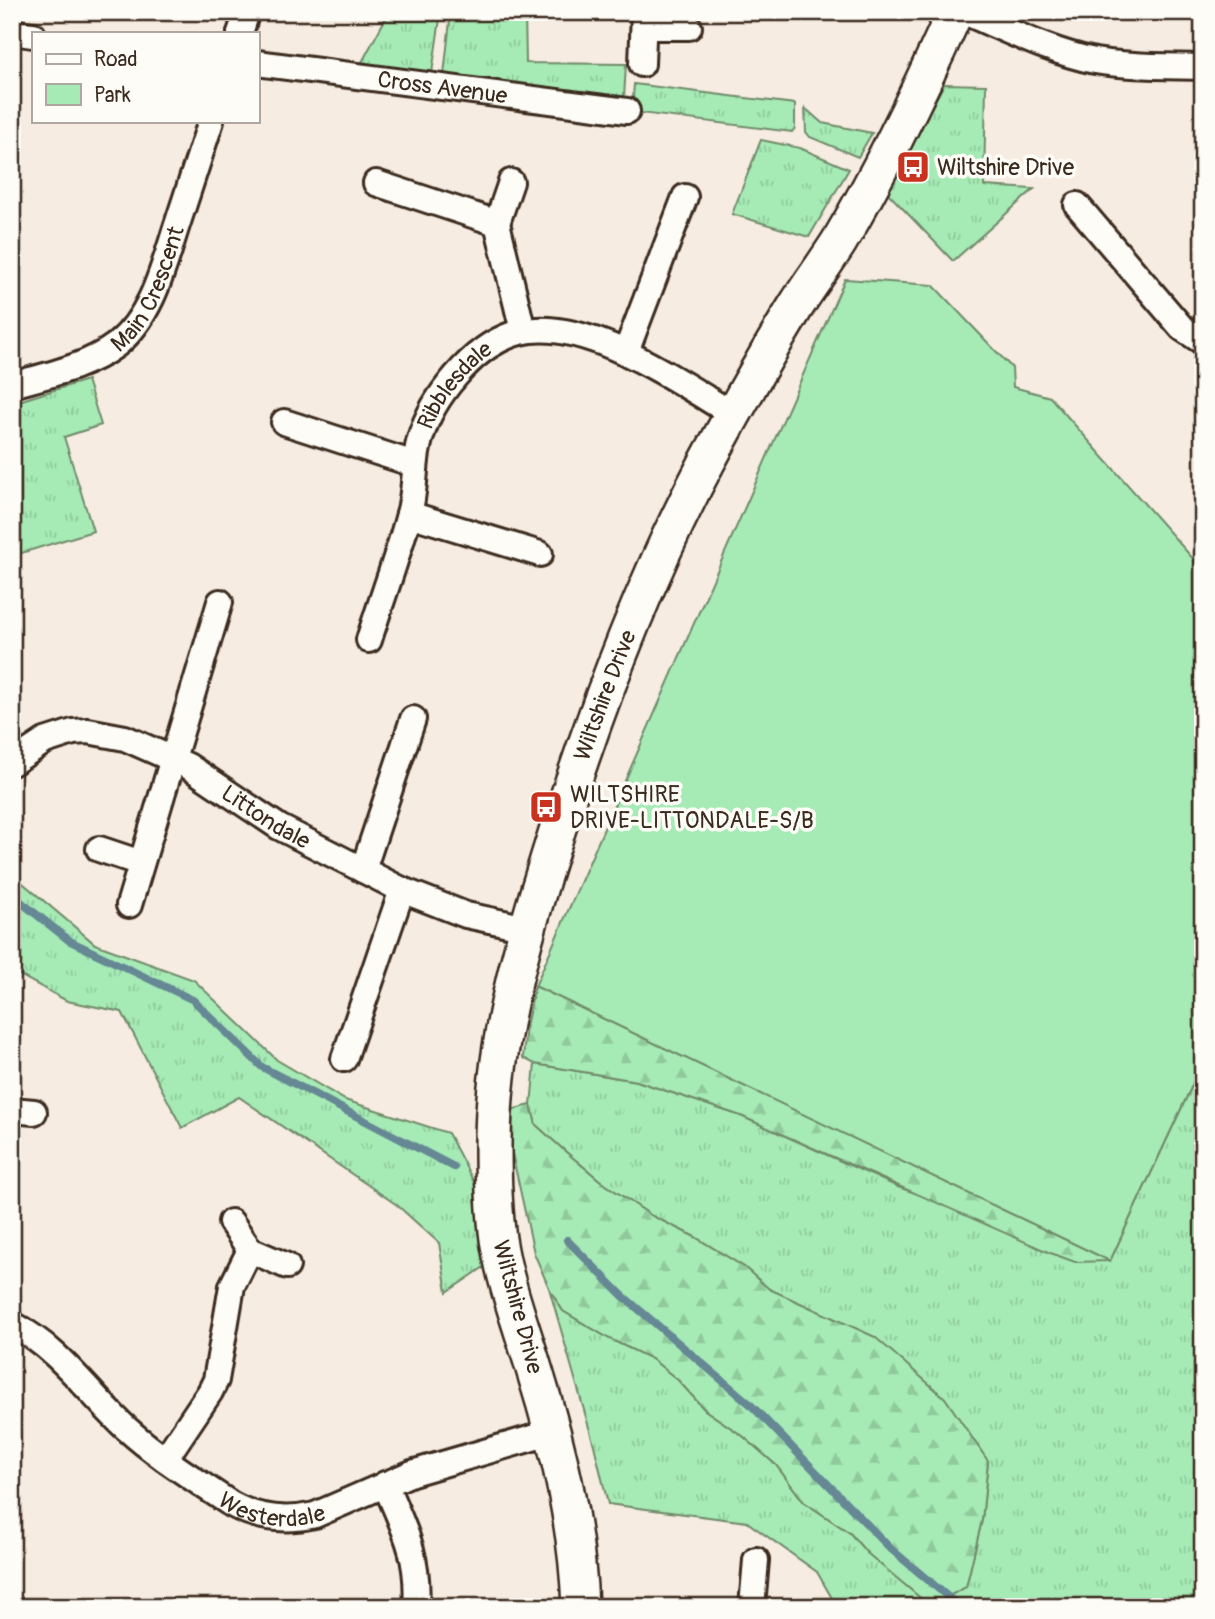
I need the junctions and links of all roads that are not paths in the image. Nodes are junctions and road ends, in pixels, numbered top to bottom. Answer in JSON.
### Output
{"nodes":[{"id":1,"x":247,"y":12,"type":"edge"},
{"id":2,"x":955,"y":12,"type":"edge"},
{"id":3,"x":964,"y":12,"type":"edge"},
{"id":4,"x":644,"y":20,"type":"edge"},
{"id":5,"x":689,"y":27,"type":"dead end"},
{"id":6,"x":12,"y":32,"type":"edge"},
{"id":7,"x":240,"y":32,"type":"edge"},
{"id":8,"x":32,"y":35,"type":"edge"},
{"id":9,"x":259,"y":63,"type":"edge"},
{"id":10,"x":642,"y":64,"type":"dead end"},
{"id":11,"x":1203,"y":67,"type":"edge"},
{"id":12,"x":626,"y":111,"type":"dead end"},
{"id":13,"x":211,"y":122,"type":"edge"},
{"id":14,"x":511,"y":182,"type":"dead end"},
{"id":15,"x":376,"y":183,"type":"dead end"},
{"id":16,"x":685,"y":197,"type":"dead end"},
{"id":17,"x":1077,"y":205,"type":"dead end"},
{"id":18,"x":497,"y":223,"type":"junction"},
{"id":19,"x":523,"y":331,"type":"junction"},
{"id":20,"x":1203,"y":342,"type":"edge"},
{"id":21,"x":626,"y":352,"type":"junction"},
{"id":22,"x":12,"y":386,"type":"edge"},
{"id":23,"x":734,"y":415,"type":"junction"},
{"id":24,"x":284,"y":422,"type":"dead end"},
{"id":25,"x":414,"y":464,"type":"junction"},
{"id":26,"x":409,"y":514,"type":"junction"},
{"id":27,"x":540,"y":554,"type":"dead end"},
{"id":28,"x":219,"y":602,"type":"dead end"},
{"id":29,"x":369,"y":640,"type":"dead end"},
{"id":30,"x":413,"y":719,"type":"dead end"},
{"id":31,"x":172,"y":758,"type":"junction"},
{"id":32,"x":12,"y":763,"type":"edge"},
{"id":33,"x":99,"y":849,"type":"dead end"},
{"id":34,"x":141,"y":863,"type":"junction"},
{"id":35,"x":363,"y":870,"type":"junction"},
{"id":36,"x":402,"y":890,"type":"junction"},
{"id":37,"x":129,"y":905,"type":"dead end"},
{"id":38,"x":527,"y":928,"type":"junction"},
{"id":39,"x":344,"y":1059,"type":"dead end"},
{"id":40,"x":231,"y":1222,"type":"dead end"},
{"id":41,"x":250,"y":1250,"type":"junction"},
{"id":42,"x":287,"y":1266,"type":"dead end"},
{"id":43,"x":12,"y":1324,"type":"edge"},
{"id":44,"x":553,"y":1432,"type":"junction"},
{"id":45,"x":165,"y":1460,"type":"junction"},
{"id":46,"x":385,"y":1484,"type":"junction"},
{"id":47,"x":756,"y":1560,"type":"dead end"},
{"id":48,"x":416,"y":1607,"type":"edge"},
{"id":49,"x":580,"y":1607,"type":"edge"},
{"id":50,"x":752,"y":1607,"type":"edge"}],
"edges":[{"from":1,"to":7,"type":"street"},
{"from":2,"to":23,"type":"street","name":"Wiltshire Drive"},
{"from":3,"to":11,"type":"street"},
{"from":4,"to":5,"type":"street"},
{"from":4,"to":10,"type":"street"},
{"from":6,"to":8,"type":"street"},
{"from":9,"to":12,"type":"street","name":"Cross Avenue"},
{"from":13,"to":22,"type":"street","name":"Main Crescent"},
{"from":14,"to":18,"type":"street"},
{"from":15,"to":18,"type":"street"},
{"from":16,"to":21,"type":"street"},
{"from":17,"to":20,"type":"street"},
{"from":18,"to":19,"type":"street","name":"Ribblesdale"},
{"from":19,"to":21,"type":"street","name":"Ribblesdale"},
{"from":19,"to":25,"type":"street","name":"Ribblesdale"},
{"from":21,"to":23,"type":"street","name":"Ribblesdale"},
{"from":23,"to":38,"type":"street","name":"Wiltshire Drive"},
{"from":24,"to":25,"type":"street","name":"Ribblesdale"},
{"from":25,"to":26,"type":"street","name":"Ribblesdale"},
{"from":26,"to":27,"type":"street"},
{"from":26,"to":29,"type":"street","name":"Ribblesdale"},
{"from":28,"to":31,"type":"street"},
{"from":30,"to":35,"type":"street"},
{"from":31,"to":32,"type":"street","name":"Littondale"},
{"from":31,"to":34,"type":"street"},
{"from":31,"to":35,"type":"street","name":"Littondale"},
{"from":33,"to":34,"type":"street"},
{"from":34,"to":37,"type":"street"},
{"from":35,"to":36,"type":"street","name":"Littondale"},
{"from":36,"to":38,"type":"street","name":"Littondale"},
{"from":36,"to":39,"type":"street"},
{"from":38,"to":44,"type":"street","name":"Wiltshire Drive"},
{"from":40,"to":41,"type":"street"},
{"from":41,"to":42,"type":"street"},
{"from":41,"to":45,"type":"street"},
{"from":43,"to":45,"type":"street","name":"Westerdale"},
{"from":44,"to":46,"type":"street","name":"Westerdale"},
{"from":44,"to":49,"type":"street","name":"Wiltshire Drive"},
{"from":45,"to":46,"type":"street","name":"Westerdale"},
{"from":46,"to":48,"type":"street"},
{"from":47,"to":50,"type":"street"}]}
